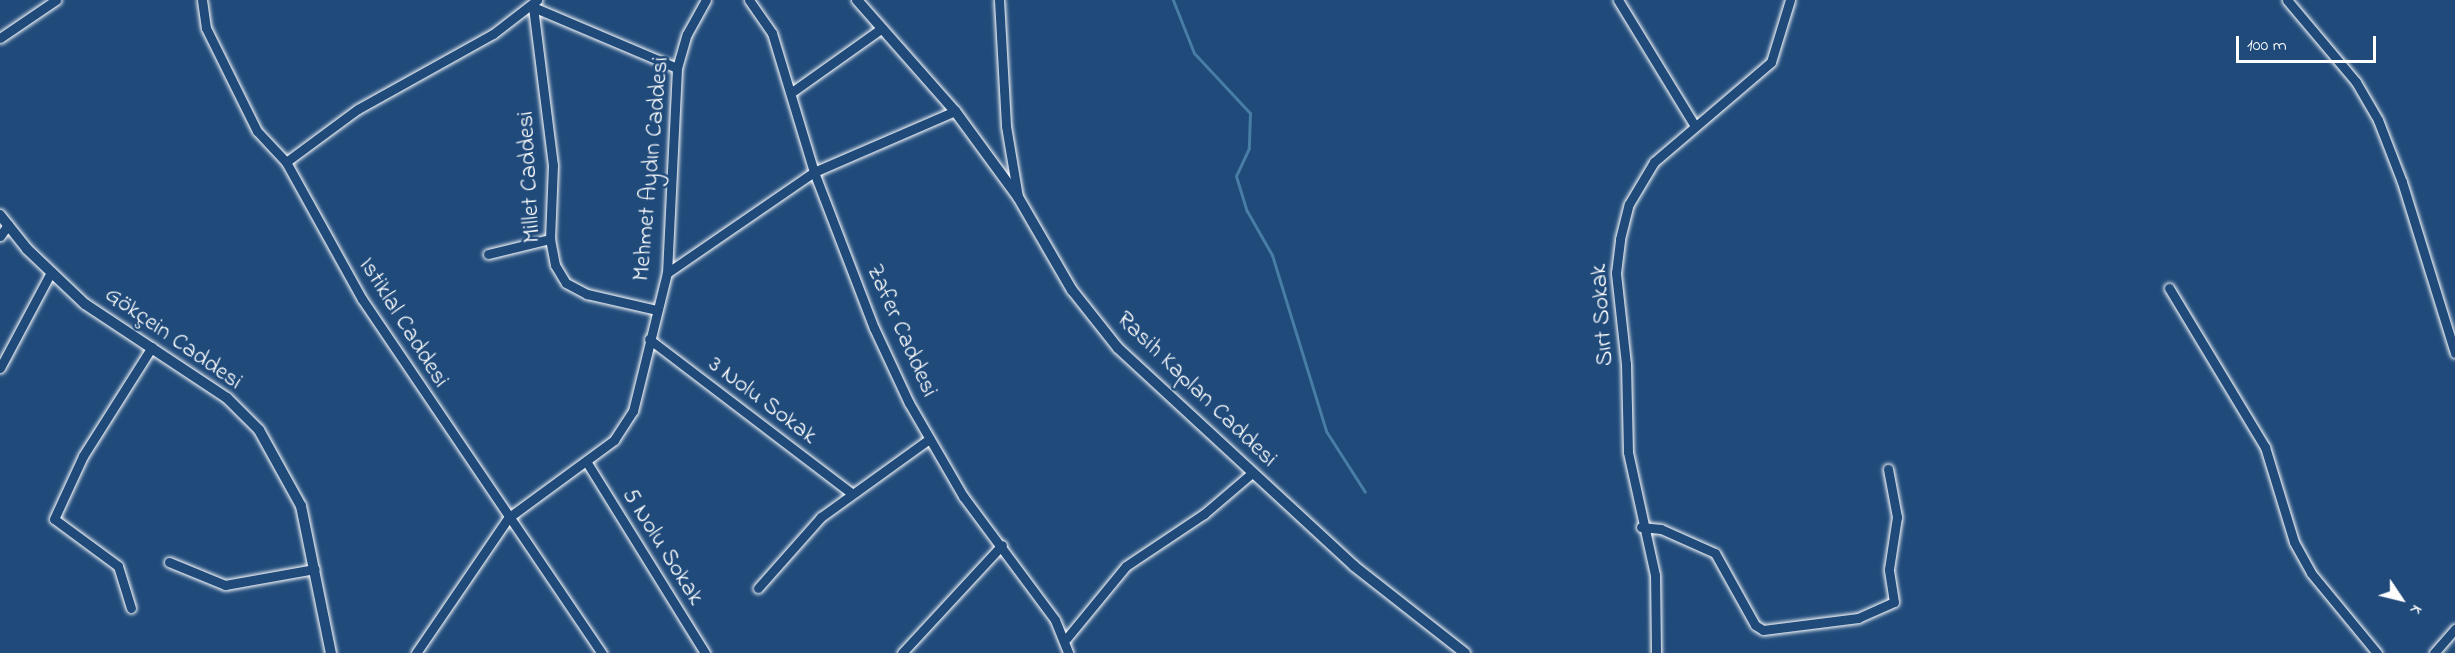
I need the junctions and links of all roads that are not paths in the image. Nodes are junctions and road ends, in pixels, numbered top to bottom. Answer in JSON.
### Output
{"nodes":[{"id":1,"x":56,"y":0,"type":"edge"},
{"id":2,"x":202,"y":0,"type":"edge"},
{"id":3,"x":706,"y":0,"type":"edge"},
{"id":4,"x":749,"y":0,"type":"edge"},
{"id":5,"x":857,"y":0,"type":"edge"},
{"id":6,"x":999,"y":0,"type":"edge"},
{"id":7,"x":1618,"y":0,"type":"edge"},
{"id":8,"x":1790,"y":0,"type":"edge"},
{"id":9,"x":2287,"y":0,"type":"edge"},
{"id":10,"x":535,"y":4,"type":"edge"},
{"id":11,"x":882,"y":28,"type":"junction"},
{"id":12,"x":0,"y":38,"type":"edge"},
{"id":13,"x":677,"y":68,"type":"junction"},
{"id":14,"x":792,"y":92,"type":"junction"},
{"id":15,"x":955,"y":111,"type":"junction"},
{"id":16,"x":1695,"y":126,"type":"junction"},
{"id":17,"x":286,"y":162,"type":"junction"},
{"id":18,"x":814,"y":172,"type":"junction"},
{"id":19,"x":1018,"y":197,"type":"junction"},
{"id":20,"x":0,"y":215,"type":"edge"},
{"id":21,"x":8,"y":225,"type":"junction"},
{"id":22,"x":0,"y":236,"type":"edge"},
{"id":23,"x":550,"y":239,"type":"junction"},
{"id":24,"x":488,"y":254,"type":"dead end"},
{"id":25,"x":51,"y":272,"type":"junction"},
{"id":26,"x":667,"y":273,"type":"junction"},
{"id":27,"x":2169,"y":288,"type":"dead end"},
{"id":28,"x":657,"y":310,"type":"junction"},
{"id":29,"x":649,"y":339,"type":"junction"},
{"id":30,"x":152,"y":347,"type":"junction"},
{"id":31,"x":2455,"y":353,"type":"edge"},
{"id":32,"x":0,"y":368,"type":"edge"},
{"id":33,"x":929,"y":439,"type":"junction"},
{"id":34,"x":586,"y":461,"type":"junction"},
{"id":35,"x":1888,"y":469,"type":"dead end"},
{"id":36,"x":1252,"y":473,"type":"junction"},
{"id":37,"x":850,"y":493,"type":"junction"},
{"id":38,"x":508,"y":518,"type":"junction"},
{"id":39,"x":1641,"y":527,"type":"junction"},
{"id":40,"x":1002,"y":545,"type":"junction"},
{"id":41,"x":169,"y":562,"type":"dead end"},
{"id":42,"x":315,"y":570,"type":"junction"},
{"id":43,"x":758,"y":588,"type":"dead end"},
{"id":44,"x":131,"y":608,"type":"dead end"},
{"id":45,"x":2455,"y":629,"type":"edge"},
{"id":46,"x":1066,"y":639,"type":"junction"},
{"id":47,"x":331,"y":653,"type":"edge"},
{"id":48,"x":416,"y":653,"type":"edge"},
{"id":49,"x":602,"y":653,"type":"edge"},
{"id":50,"x":705,"y":653,"type":"edge"},
{"id":51,"x":902,"y":653,"type":"edge"},
{"id":52,"x":1068,"y":653,"type":"edge"},
{"id":53,"x":1465,"y":653,"type":"edge"},
{"id":54,"x":1656,"y":653,"type":"edge"},
{"id":55,"x":2377,"y":653,"type":"edge"},
{"id":56,"x":2434,"y":653,"type":"edge"}],
"edges":[{"from":1,"to":12,"type":"street"},
{"from":2,"to":17,"type":"street","name":"Istiklal Caddesi"},
{"from":3,"to":13,"type":"street","name":"Mehmet Aydın Caddesi"},
{"from":4,"to":14,"type":"street","name":"Zafer Caddesi"},
{"from":5,"to":11,"type":"street","name":"Rasih Kaplan Caddesi"},
{"from":6,"to":19,"type":"street"},
{"from":7,"to":16,"type":"street"},
{"from":8,"to":16,"type":"street","name":"Sırt Sokak"},
{"from":9,"to":31,"type":"street"},
{"from":10,"to":13,"type":"street"},
{"from":10,"to":17,"type":"street"},
{"from":10,"to":23,"type":"street","name":"Millet Caddesi"},
{"from":11,"to":14,"type":"street"},
{"from":11,"to":15,"type":"street","name":"Rasih Kaplan Caddesi"},
{"from":13,"to":26,"type":"street","name":"Mehmet Aydın Caddesi"},
{"from":14,"to":18,"type":"street","name":"Zafer Caddesi"},
{"from":15,"to":18,"type":"street"},
{"from":15,"to":19,"type":"street","name":"Rasih Kaplan Caddesi"},
{"from":16,"to":39,"type":"street","name":"Sırt Sokak"},
{"from":17,"to":38,"type":"street","name":"Istiklal Caddesi"},
{"from":18,"to":26,"type":"street"},
{"from":18,"to":33,"type":"street","name":"Zafer Caddesi"},
{"from":19,"to":36,"type":"street","name":"Rasih Kaplan Caddesi"},
{"from":20,"to":21,"type":"street","name":"Gökçein Caddesi"},
{"from":21,"to":22,"type":"street"},
{"from":21,"to":25,"type":"street","name":"Gökçein Caddesi"},
{"from":23,"to":24,"type":"street"},
{"from":23,"to":28,"type":"street","name":"Millet Caddesi"},
{"from":25,"to":30,"type":"street","name":"Gökçein Caddesi"},
{"from":25,"to":32,"type":"street"},
{"from":26,"to":28,"type":"street","name":"Mehmet Aydın Caddesi"},
{"from":27,"to":55,"type":"street"},
{"from":28,"to":29,"type":"street","name":"Mehmet Aydın Caddesi"},
{"from":29,"to":34,"type":"street","name":"Mehmet Aydın Caddesi"},
{"from":29,"to":37,"type":"street","name":"3 Nolu Sokak"},
{"from":30,"to":42,"type":"street","name":"Gökçein Caddesi"},
{"from":30,"to":44,"type":"street"},
{"from":33,"to":37,"type":"street"},
{"from":33,"to":40,"type":"street","name":"Zafer Caddesi"},
{"from":34,"to":38,"type":"street","name":"Mehmet Aydın Caddesi"},
{"from":34,"to":50,"type":"street","name":"5 Nolu Sokak"},
{"from":35,"to":39,"type":"street"},
{"from":36,"to":46,"type":"street"},
{"from":36,"to":53,"type":"street","name":"Rasih Kaplan Caddesi"},
{"from":37,"to":43,"type":"street"},
{"from":38,"to":48,"type":"street","name":"Mehmet Aydın Caddesi"},
{"from":38,"to":49,"type":"street","name":"Istiklal Caddesi"},
{"from":39,"to":54,"type":"street","name":"Sırt Sokak"},
{"from":40,"to":46,"type":"street","name":"Zafer Caddesi"},
{"from":40,"to":51,"type":"street"},
{"from":41,"to":42,"type":"street"},
{"from":42,"to":47,"type":"street","name":"Gökçein Caddesi"},
{"from":45,"to":56,"type":"street"},
{"from":46,"to":52,"type":"street","name":"Zafer Caddesi"}]}
